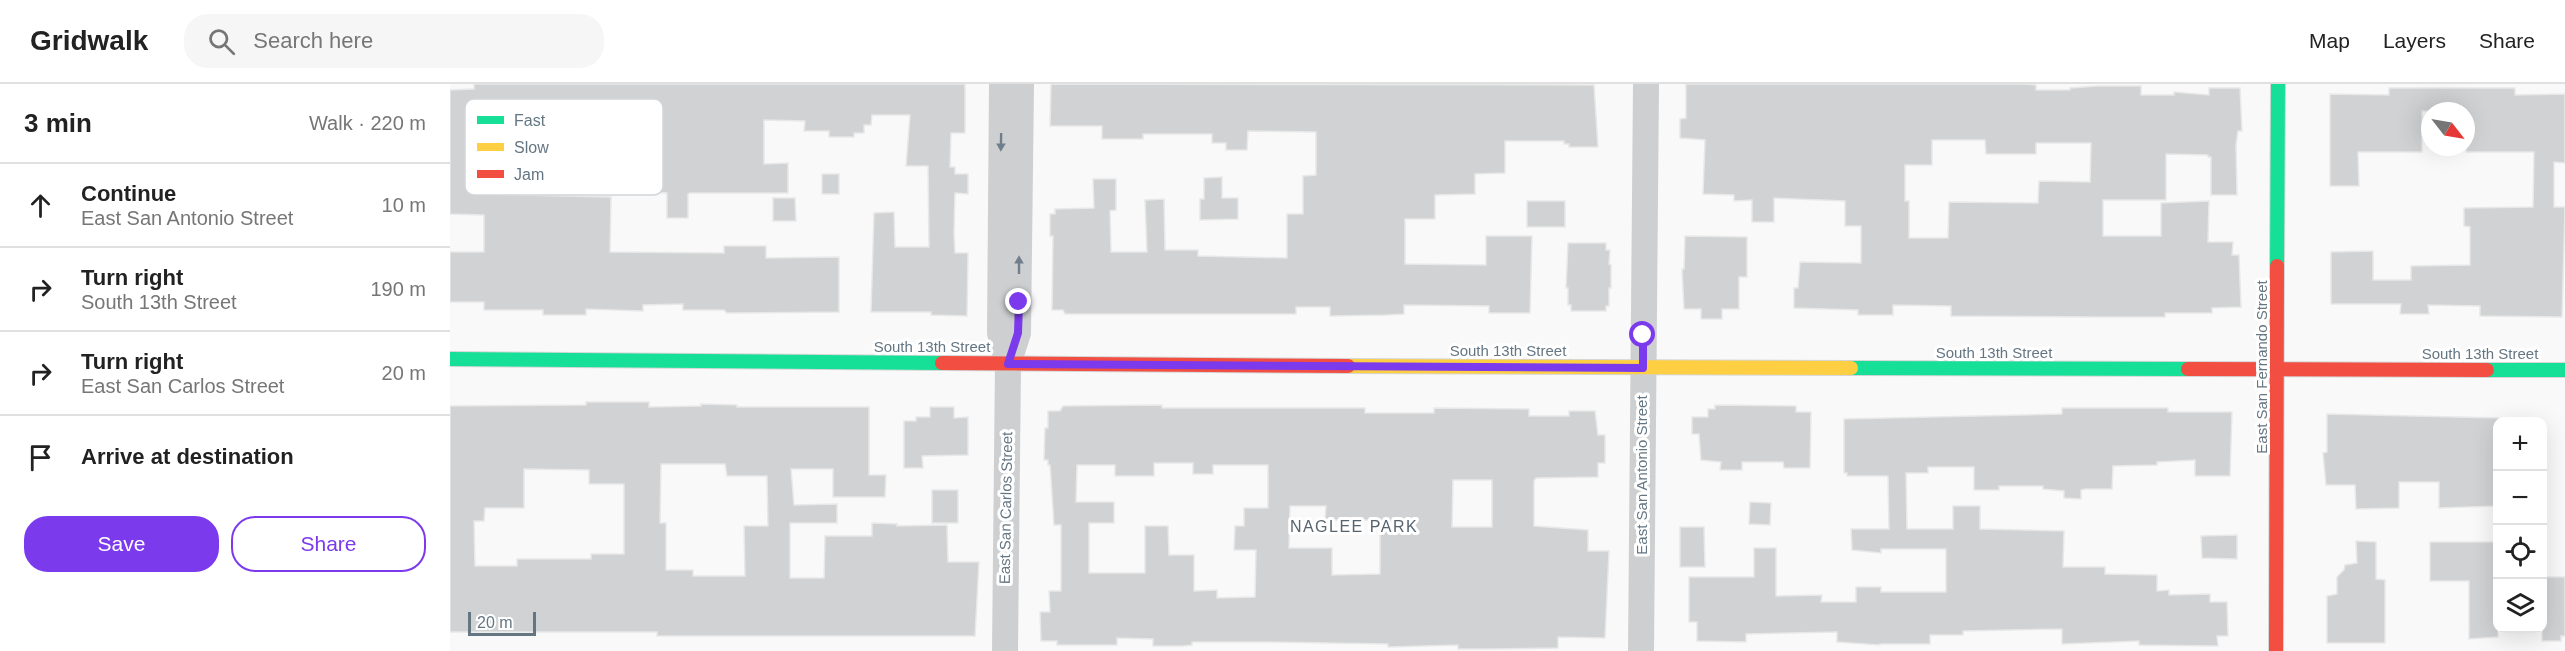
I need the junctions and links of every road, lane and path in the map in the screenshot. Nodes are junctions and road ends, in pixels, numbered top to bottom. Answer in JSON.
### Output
{"nodes":[{"id":1,"x":1002,"y":84,"type":"edge"},
{"id":2,"x":1021,"y":84,"type":"edge"},
{"id":3,"x":1646,"y":84,"type":"edge"},
{"id":4,"x":2278,"y":84,"type":"edge"},
{"id":5,"x":450,"y":359,"type":"edge"},
{"id":6,"x":1008,"y":364,"type":"junction"},
{"id":7,"x":1643,"y":368,"type":"junction"},
{"id":8,"x":2279,"y":370,"type":"junction"},
{"id":9,"x":2565,"y":370,"type":"edge"},
{"id":10,"x":1005,"y":651,"type":"edge"},
{"id":11,"x":1641,"y":651,"type":"edge"},
{"id":12,"x":2276,"y":651,"type":"edge"}],
"edges":[{"from":1,"to":6,"type":"street","name":"East San Carlos Street","one_way":true},
{"from":6,"to":2,"type":"street","name":"East San Carlos Street","one_way":true},
{"from":3,"to":7,"type":"street","name":"East San Antonio Street"},
{"from":4,"to":8,"type":"street","name":"East San Fernando Street"},
{"from":5,"to":6,"type":"street","name":"South 13th Street"},
{"from":6,"to":7,"type":"street","name":"South 13th Street"},
{"from":6,"to":10,"type":"street","name":"East San Carlos Street"},
{"from":7,"to":8,"type":"street","name":"South 13th Street"},
{"from":7,"to":11,"type":"street","name":"East San Antonio Street"},
{"from":8,"to":9,"type":"street","name":"South 13th Street"},
{"from":8,"to":12,"type":"street","name":"East San Fernando Street"}]}
